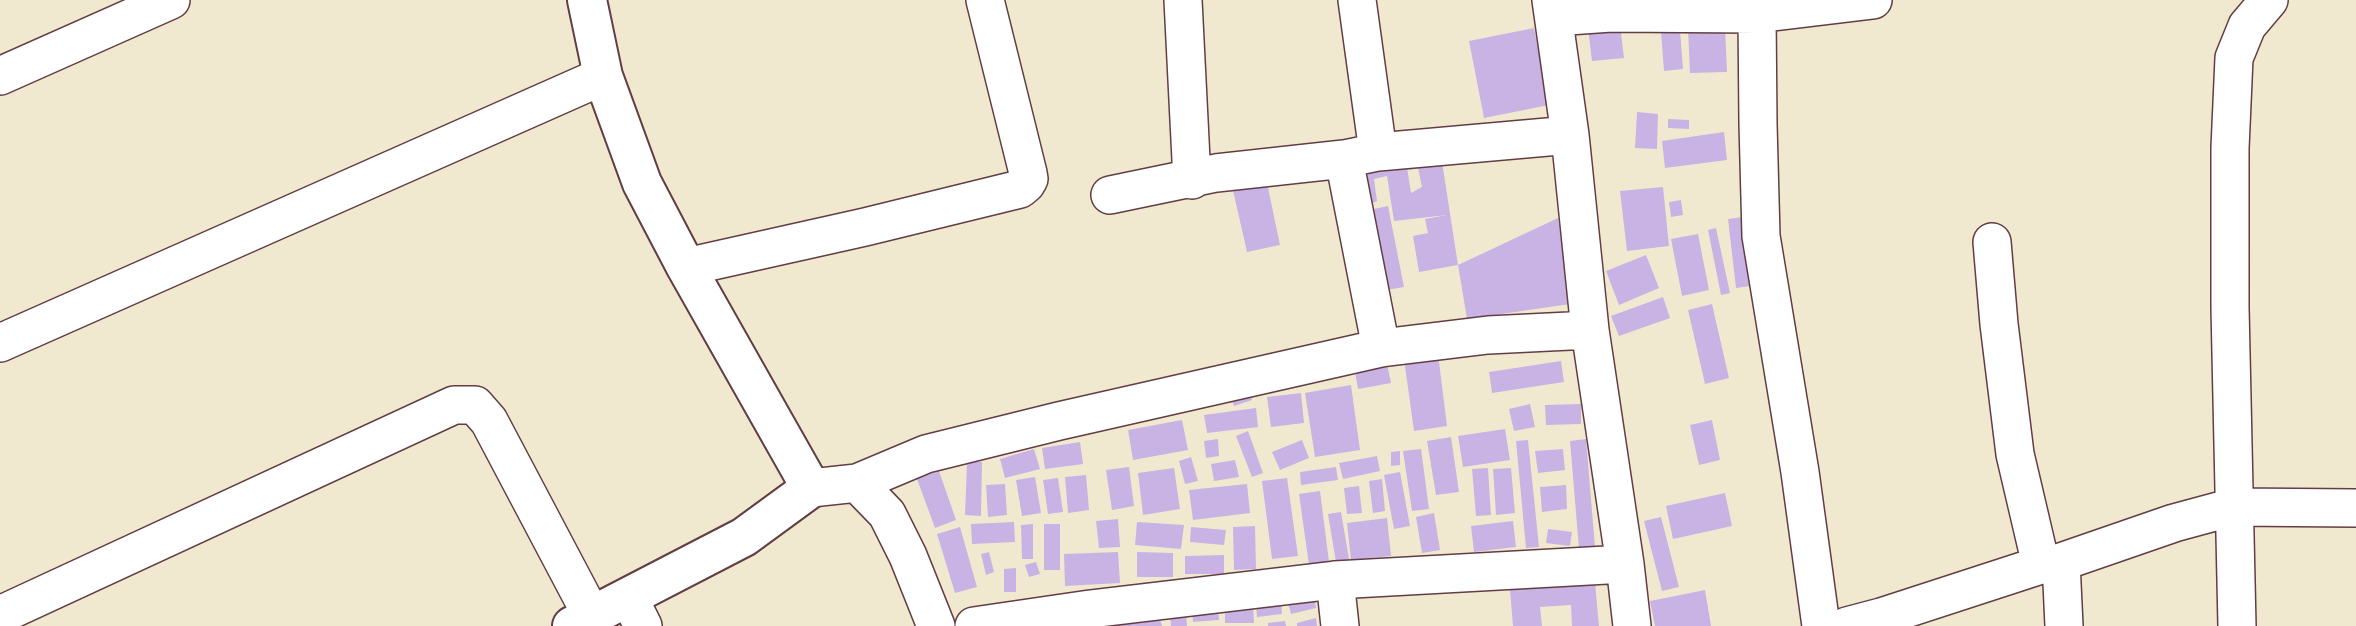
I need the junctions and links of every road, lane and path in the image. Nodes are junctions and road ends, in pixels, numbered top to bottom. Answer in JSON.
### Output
{"nodes":[{"id":1,"x":171,"y":0,"type":"edge"},
{"id":2,"x":587,"y":0,"type":"edge"},
{"id":3,"x":985,"y":0,"type":"edge"},
{"id":4,"x":1183,"y":0,"type":"edge"},
{"id":5,"x":1357,"y":0,"type":"edge"},
{"id":6,"x":1873,"y":0,"type":"edge"},
{"id":7,"x":2269,"y":0,"type":"edge"},
{"id":8,"x":1553,"y":8,"type":"edge"},
{"id":9,"x":1757,"y":14,"type":"junction"},
{"id":10,"x":0,"y":76,"type":"edge"},
{"id":11,"x":603,"y":76,"type":"junction"},
{"id":12,"x":1570,"y":135,"type":"junction"},
{"id":13,"x":1361,"y":155,"type":"junction"},
{"id":14,"x":1192,"y":180,"type":"junction"},
{"id":15,"x":1110,"y":194,"type":"dead end"},
{"id":16,"x":1993,"y":242,"type":"dead end"},
{"id":17,"x":686,"y":267,"type":"junction"},
{"id":18,"x":1590,"y":330,"type":"junction"},
{"id":19,"x":0,"y":343,"type":"edge"},
{"id":20,"x":1381,"y":348,"type":"junction"},
{"id":21,"x":857,"y":483,"type":"junction"},
{"id":22,"x":811,"y":488,"type":"junction"},
{"id":23,"x":2233,"y":507,"type":"junction"},
{"id":24,"x":2356,"y":508,"type":"edge"},
{"id":25,"x":1625,"y":564,"type":"junction"},
{"id":26,"x":2051,"y":564,"type":"junction"},
{"id":27,"x":1335,"y":580,"type":"junction"},
{"id":28,"x":636,"y":612,"type":"edge"},
{"id":29,"x":0,"y":615,"type":"edge"},
{"id":30,"x":582,"y":621,"type":"edge"},
{"id":31,"x":936,"y":626,"type":"edge"},
{"id":32,"x":974,"y":626,"type":"edge"},
{"id":33,"x":1340,"y":626,"type":"edge"},
{"id":34,"x":1632,"y":626,"type":"edge"},
{"id":35,"x":1821,"y":626,"type":"edge"},
{"id":36,"x":1847,"y":626,"type":"edge"},
{"id":37,"x":2064,"y":626,"type":"edge"},
{"id":38,"x":2237,"y":626,"type":"edge"}],
"edges":[{"from":1,"to":10,"type":"street"},
{"from":2,"to":11,"type":"main road"},
{"from":3,"to":17,"type":"street"},
{"from":4,"to":14,"type":"street"},
{"from":5,"to":13,"type":"street"},
{"from":6,"to":9,"type":"street"},
{"from":7,"to":23,"type":"street"},
{"from":8,"to":9,"type":"street"},
{"from":8,"to":12,"type":"street"},
{"from":9,"to":35,"type":"street"},
{"from":11,"to":17,"type":"main road"},
{"from":11,"to":19,"type":"street"},
{"from":12,"to":13,"type":"street"},
{"from":12,"to":18,"type":"street"},
{"from":13,"to":14,"type":"street"},
{"from":13,"to":20,"type":"street"},
{"from":14,"to":15,"type":"street"},
{"from":16,"to":26,"type":"street"},
{"from":17,"to":22,"type":"main road"},
{"from":18,"to":20,"type":"street"},
{"from":18,"to":25,"type":"street"},
{"from":20,"to":21,"type":"street"},
{"from":21,"to":22,"type":"street"},
{"from":21,"to":31,"type":"street"},
{"from":22,"to":28,"type":"main road"},
{"from":23,"to":24,"type":"street"},
{"from":23,"to":26,"type":"street"},
{"from":23,"to":38,"type":"street"},
{"from":25,"to":27,"type":"street"},
{"from":25,"to":34,"type":"street"},
{"from":26,"to":36,"type":"street"},
{"from":26,"to":37,"type":"street"},
{"from":27,"to":32,"type":"street"},
{"from":27,"to":33,"type":"street"},
{"from":28,"to":30,"type":"main road"},
{"from":29,"to":30,"type":"street"}]}
